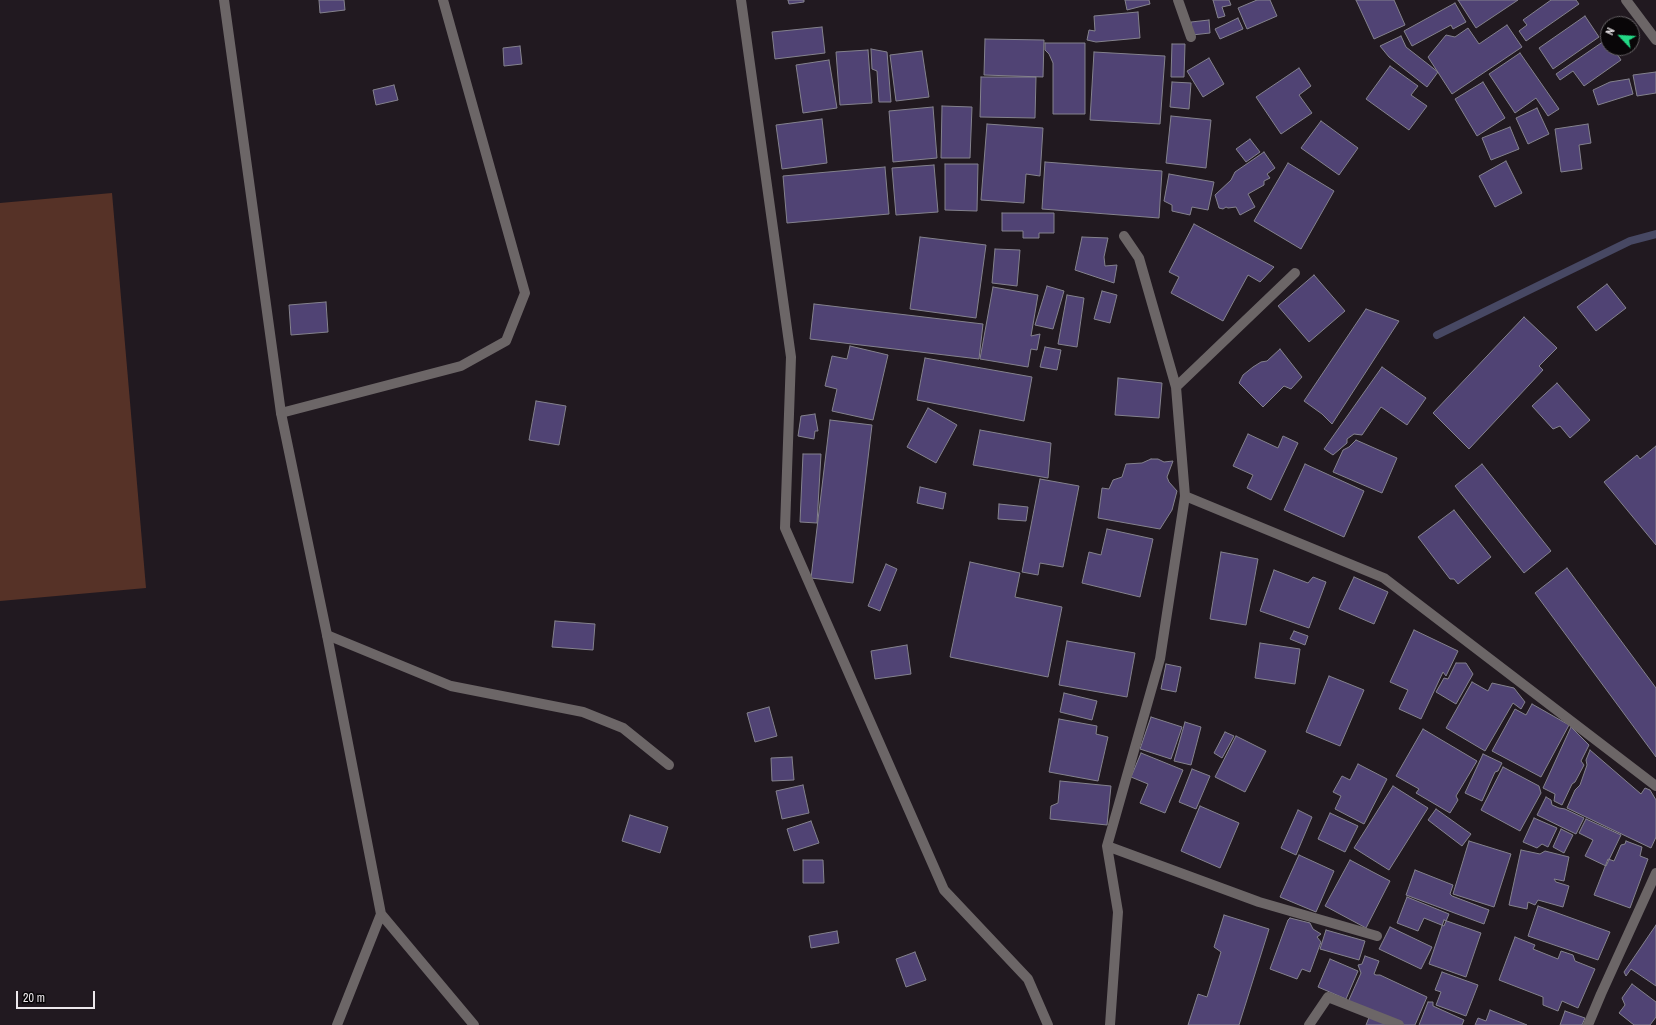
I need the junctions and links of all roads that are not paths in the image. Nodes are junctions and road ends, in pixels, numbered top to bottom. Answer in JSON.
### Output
{"nodes":[{"id":1,"x":224,"y":0,"type":"edge"},
{"id":2,"x":443,"y":0,"type":"edge"},
{"id":3,"x":741,"y":0,"type":"edge"},
{"id":4,"x":1178,"y":0,"type":"edge"},
{"id":5,"x":1626,"y":0,"type":"edge"},
{"id":6,"x":1191,"y":37,"type":"dead end"},
{"id":7,"x":1656,"y":40,"type":"edge"},
{"id":8,"x":1124,"y":236,"type":"dead end"},
{"id":9,"x":1295,"y":272,"type":"dead end"},
{"id":10,"x":1176,"y":387,"type":"junction"},
{"id":11,"x":281,"y":413,"type":"junction"},
{"id":12,"x":1185,"y":496,"type":"junction"},
{"id":13,"x":327,"y":635,"type":"junction"},
{"id":14,"x":669,"y":765,"type":"dead end"},
{"id":15,"x":1656,"y":786,"type":"edge"},
{"id":16,"x":1107,"y":846,"type":"junction"},
{"id":17,"x":1656,"y":873,"type":"edge"},
{"id":18,"x":381,"y":914,"type":"junction"},
{"id":19,"x":1377,"y":936,"type":"dead end"},
{"id":20,"x":337,"y":1025,"type":"edge"},
{"id":21,"x":474,"y":1025,"type":"edge"},
{"id":22,"x":1048,"y":1025,"type":"edge"},
{"id":23,"x":1110,"y":1025,"type":"edge"},
{"id":24,"x":1309,"y":1025,"type":"edge"},
{"id":25,"x":1399,"y":1025,"type":"edge"},
{"id":26,"x":1588,"y":1025,"type":"edge"}],
"edges":[{"from":1,"to":11,"type":"street"},
{"from":2,"to":11,"type":"street"},
{"from":3,"to":22,"type":"street"},
{"from":4,"to":6,"type":"street"},
{"from":5,"to":7,"type":"street"},
{"from":8,"to":10,"type":"street"},
{"from":9,"to":10,"type":"street"},
{"from":10,"to":12,"type":"street"},
{"from":11,"to":13,"type":"street"},
{"from":12,"to":15,"type":"street"},
{"from":12,"to":16,"type":"street"},
{"from":13,"to":14,"type":"street"},
{"from":13,"to":18,"type":"street"},
{"from":16,"to":19,"type":"street"},
{"from":16,"to":23,"type":"street"},
{"from":17,"to":26,"type":"street"},
{"from":18,"to":20,"type":"street"},
{"from":18,"to":21,"type":"street"},
{"from":24,"to":25,"type":"street"}]}
